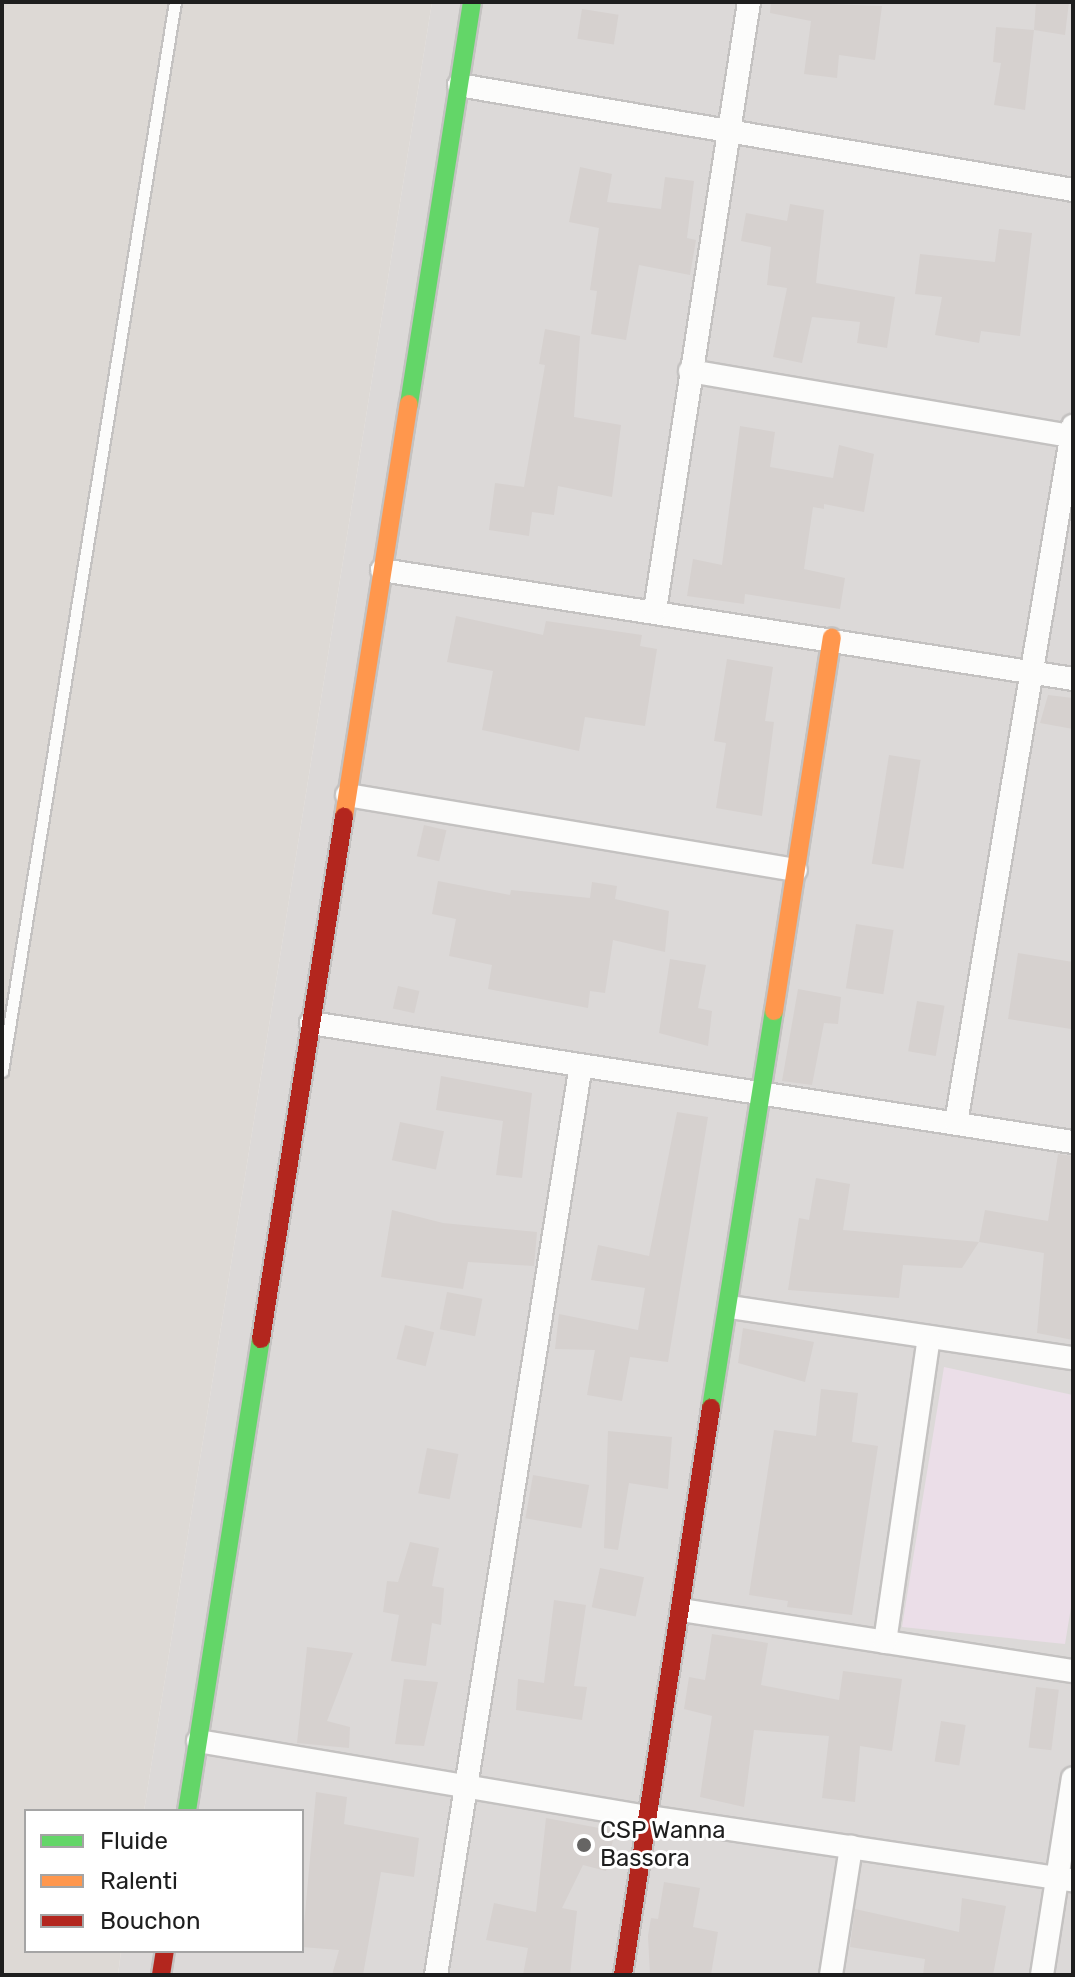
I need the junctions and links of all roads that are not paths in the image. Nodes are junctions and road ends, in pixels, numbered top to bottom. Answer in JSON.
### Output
{"nodes":[{"id":1,"x":175,"y":2,"type":"edge"},
{"id":2,"x":472,"y":2,"type":"edge"},
{"id":3,"x":749,"y":2,"type":"edge"},
{"id":4,"x":459,"y":85,"type":"junction"},
{"id":5,"x":726,"y":132,"type":"junction"},
{"id":6,"x":1073,"y":190,"type":"edge"},
{"id":7,"x":690,"y":371,"type":"junction"},
{"id":8,"x":1072,"y":431,"type":"edge"},
{"id":9,"x":382,"y":570,"type":"junction"},
{"id":10,"x":655,"y":610,"type":"junction"},
{"id":11,"x":832,"y":637,"type":"junction"},
{"id":12,"x":1031,"y":672,"type":"junction"},
{"id":13,"x":1073,"y":679,"type":"edge"},
{"id":14,"x":347,"y":795,"type":"junction"},
{"id":15,"x":796,"y":870,"type":"junction"},
{"id":16,"x":311,"y":1023,"type":"junction"},
{"id":17,"x":581,"y":1065,"type":"junction"},
{"id":18,"x":2,"y":1071,"type":"edge"},
{"id":19,"x":763,"y":1094,"type":"junction"},
{"id":20,"x":956,"y":1123,"type":"junction"},
{"id":21,"x":1073,"y":1142,"type":"edge"},
{"id":22,"x":730,"y":1307,"type":"junction"},
{"id":23,"x":929,"y":1337,"type":"junction"},
{"id":24,"x":1073,"y":1358,"type":"edge"},
{"id":25,"x":682,"y":1610,"type":"junction"},
{"id":26,"x":885,"y":1642,"type":"junction"},
{"id":27,"x":1073,"y":1671,"type":"edge"},
{"id":28,"x":198,"y":1741,"type":"junction"},
{"id":29,"x":1073,"y":1778,"type":"edge"},
{"id":30,"x":467,"y":1785,"type":"junction"},
{"id":31,"x":187,"y":1809,"type":"edge"},
{"id":32,"x":649,"y":1817,"type":"junction"},
{"id":33,"x":851,"y":1847,"type":"junction"},
{"id":34,"x":1065,"y":1878,"type":"edge"},
{"id":35,"x":165,"y":1953,"type":"edge"},
{"id":36,"x":161,"y":1975,"type":"edge"},
{"id":37,"x":436,"y":1975,"type":"edge"},
{"id":38,"x":623,"y":1975,"type":"edge"},
{"id":39,"x":831,"y":1975,"type":"edge"},
{"id":40,"x":1042,"y":1975,"type":"edge"}],
"edges":[{"from":1,"to":18,"type":"lane"},
{"from":2,"to":4,"type":"street"},
{"from":3,"to":5,"type":"street"},
{"from":4,"to":5,"type":"street"},
{"from":4,"to":9,"type":"street"},
{"from":5,"to":6,"type":"street"},
{"from":5,"to":7,"type":"street"},
{"from":7,"to":8,"type":"street"},
{"from":7,"to":10,"type":"street"},
{"from":8,"to":12,"type":"street"},
{"from":9,"to":10,"type":"street"},
{"from":9,"to":14,"type":"street"},
{"from":10,"to":11,"type":"street"},
{"from":11,"to":12,"type":"street"},
{"from":11,"to":15,"type":"street"},
{"from":12,"to":13,"type":"street"},
{"from":12,"to":20,"type":"street"},
{"from":14,"to":15,"type":"street"},
{"from":14,"to":16,"type":"street"},
{"from":15,"to":19,"type":"street"},
{"from":16,"to":17,"type":"street"},
{"from":16,"to":28,"type":"street"},
{"from":17,"to":19,"type":"street"},
{"from":17,"to":30,"type":"street"},
{"from":19,"to":20,"type":"street"},
{"from":19,"to":22,"type":"street"},
{"from":20,"to":21,"type":"street"},
{"from":22,"to":23,"type":"street"},
{"from":22,"to":25,"type":"street"},
{"from":23,"to":24,"type":"street"},
{"from":23,"to":26,"type":"street"},
{"from":25,"to":26,"type":"street"},
{"from":25,"to":32,"type":"street"},
{"from":26,"to":27,"type":"street"},
{"from":28,"to":30,"type":"street"},
{"from":28,"to":31,"type":"street"},
{"from":29,"to":34,"type":"street"},
{"from":30,"to":32,"type":"street"},
{"from":30,"to":37,"type":"street"},
{"from":32,"to":33,"type":"street"},
{"from":32,"to":38,"type":"street"},
{"from":33,"to":34,"type":"street"},
{"from":33,"to":39,"type":"street"},
{"from":34,"to":40,"type":"street"},
{"from":35,"to":36,"type":"street"}]}
